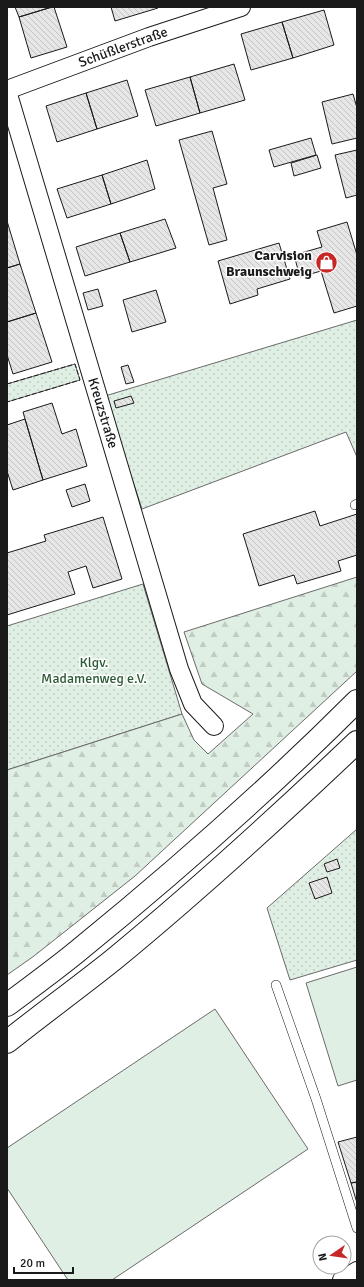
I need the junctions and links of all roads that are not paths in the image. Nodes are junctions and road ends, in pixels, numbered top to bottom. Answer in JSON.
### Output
{"nodes":[{"id":1,"x":241,"y":7,"type":"edge"},
{"id":2,"x":7,"y":91,"type":"edge"},
{"id":3,"x":357,"y":701,"type":"edge"},
{"id":4,"x":214,"y":726,"type":"dead end"},
{"id":5,"x":357,"y":742,"type":"edge"},
{"id":6,"x":276,"y":985,"type":"dead end"},
{"id":7,"x":7,"y":1005,"type":"edge"},
{"id":8,"x":7,"y":1042,"type":"edge"},
{"id":9,"x":357,"y":1228,"type":"edge"},
{"id":10,"x":357,"y":1271,"type":"edge"},
{"id":11,"x":342,"y":1280,"type":"edge"}],
"edges":[{"from":1,"to":2,"type":"street","name":"Schüßlerstraße"},
{"from":2,"to":4,"type":"street","name":"Kreuzstraße"},
{"from":3,"to":7,"type":"highway"},
{"from":5,"to":8,"type":"highway"},
{"from":6,"to":9,"type":"lane"},
{"from":10,"to":11,"type":"street"}]}
